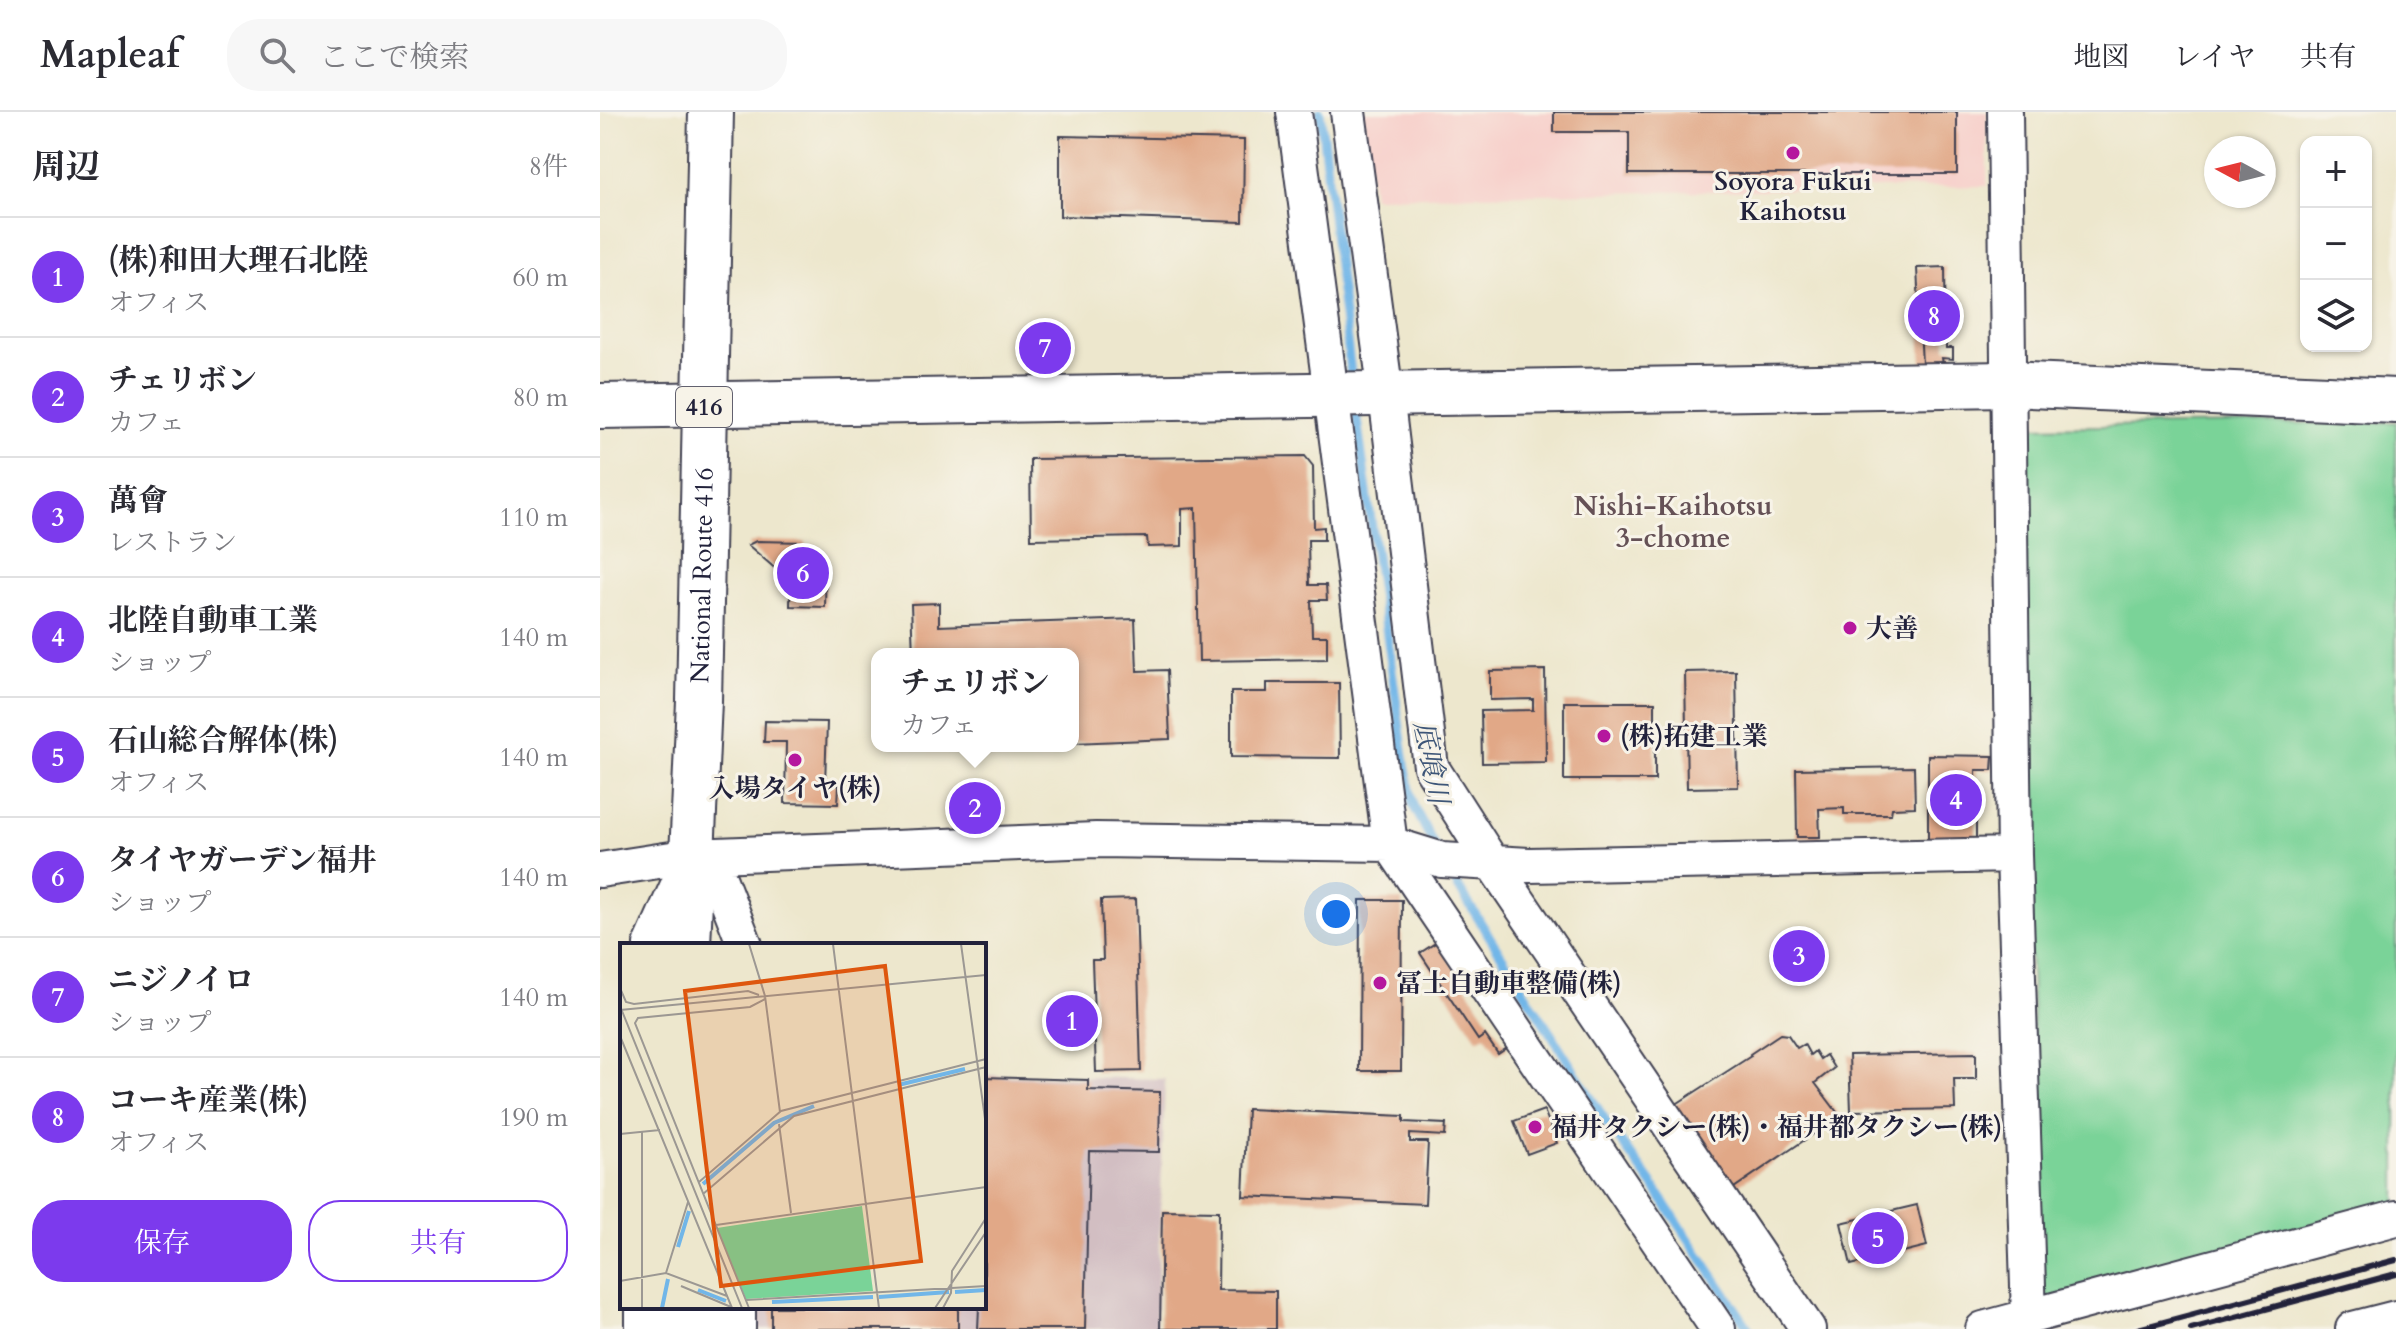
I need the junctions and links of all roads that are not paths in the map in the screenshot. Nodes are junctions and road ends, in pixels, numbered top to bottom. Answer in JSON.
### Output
{"nodes":[{"id":1,"x":711,"y":112,"type":"edge"},
{"id":2,"x":1294,"y":112,"type":"edge"},
{"id":3,"x":1348,"y":112,"type":"edge"},
{"id":4,"x":2005,"y":112,"type":"edge"},
{"id":5,"x":2007,"y":384,"type":"junction"},
{"id":6,"x":1386,"y":395,"type":"junction"},
{"id":7,"x":1330,"y":396,"type":"junction"},
{"id":8,"x":2396,"y":401,"type":"edge"},
{"id":9,"x":600,"y":406,"type":"edge"},
{"id":10,"x":704,"y":406,"type":"junction"},
{"id":11,"x":1390,"y":844,"type":"junction"},
{"id":12,"x":701,"y":855,"type":"junction"},
{"id":13,"x":2014,"y":855,"type":"junction"},
{"id":14,"x":1491,"y":861,"type":"junction"},
{"id":15,"x":600,"y":870,"type":"edge"},
{"id":16,"x":652,"y":943,"type":"edge"},
{"id":17,"x":688,"y":943,"type":"edge"},
{"id":18,"x":710,"y":943,"type":"edge"},
{"id":19,"x":744,"y":943,"type":"edge"},
{"id":20,"x":2396,"y":1218,"type":"edge"},
{"id":21,"x":674,"y":1309,"type":"edge"},
{"id":22,"x":2029,"y":1317,"type":"junction"},
{"id":23,"x":2396,"y":1318,"type":"edge"},
{"id":24,"x":673,"y":1329,"type":"edge"},
{"id":25,"x":1718,"y":1329,"type":"edge"},
{"id":26,"x":1808,"y":1329,"type":"edge"},
{"id":27,"x":1983,"y":1329,"type":"edge"},
{"id":28,"x":2353,"y":1329,"type":"edge"}],
"edges":[{"from":1,"to":10,"type":"main road","name":"National Route 416","number":"416"},
{"from":2,"to":7,"type":"street"},
{"from":3,"to":6,"type":"street"},
{"from":4,"to":5,"type":"street"},
{"from":5,"to":6,"type":"main road"},
{"from":5,"to":8,"type":"main road"},
{"from":5,"to":13,"type":"street"},
{"from":6,"to":7,"type":"main road"},
{"from":6,"to":14,"type":"street"},
{"from":7,"to":10,"type":"main road"},
{"from":7,"to":11,"type":"street"},
{"from":9,"to":10,"type":"main road"},
{"from":10,"to":12,"type":"main road","name":"National Route 416","number":"416"},
{"from":11,"to":12,"type":"street"},
{"from":11,"to":14,"type":"street"},
{"from":11,"to":25,"type":"street"},
{"from":12,"to":15,"type":"street"},
{"from":12,"to":16,"type":"street"},
{"from":12,"to":17,"type":"main road","name":"National Route 416","number":"416"},
{"from":12,"to":18,"type":"main road","name":"National Route 416","number":"416"},
{"from":12,"to":19,"type":"street"},
{"from":13,"to":14,"type":"street"},
{"from":13,"to":22,"type":"street"},
{"from":14,"to":26,"type":"street"},
{"from":20,"to":22,"type":"street"},
{"from":21,"to":24,"type":"main road"},
{"from":22,"to":27,"type":"street"},
{"from":23,"to":28,"type":"street"}]}
